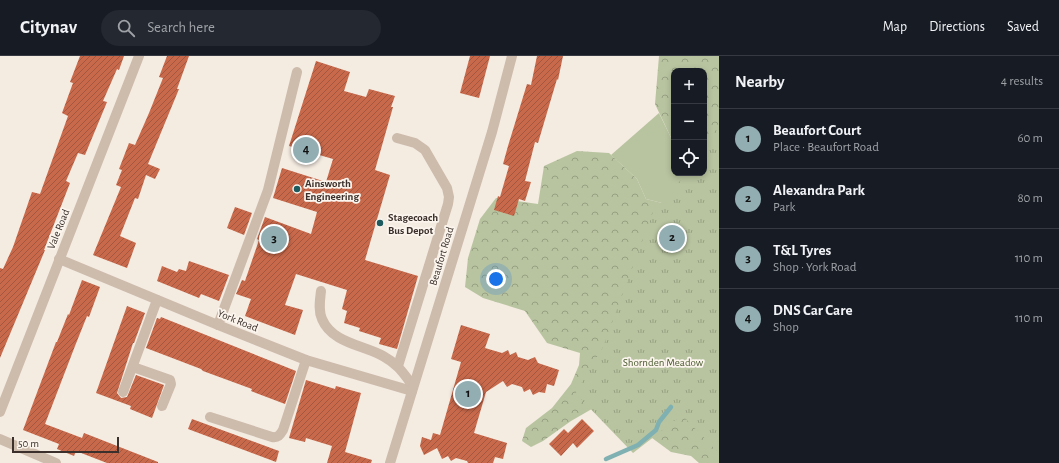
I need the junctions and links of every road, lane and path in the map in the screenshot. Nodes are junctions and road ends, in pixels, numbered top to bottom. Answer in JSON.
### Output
{"nodes":[{"id":1,"x":139,"y":56,"type":"edge"},
{"id":2,"x":512,"y":56,"type":"edge"},
{"id":3,"x":297,"y":72,"type":"dead end"},
{"id":4,"x":397,"y":138,"type":"dead end"},
{"id":5,"x":59,"y":259,"type":"junction"},
{"id":6,"x":321,"y":291,"type":"dead end"},
{"id":7,"x":157,"y":300,"type":"junction"},
{"id":8,"x":218,"y":325,"type":"junction"},
{"id":9,"x":306,"y":360,"type":"junction"},
{"id":10,"x":398,"y":366,"type":"junction"},
{"id":11,"x":133,"y":367,"type":"junction"},
{"id":12,"x":413,"y":389,"type":"junction"},
{"id":13,"x":123,"y":392,"type":"dead end"},
{"id":14,"x":162,"y":406,"type":"dead end"},
{"id":15,"x":0,"y":412,"type":"edge"},
{"id":16,"x":210,"y":418,"type":"dead end"},
{"id":17,"x":0,"y":439,"type":"edge"},
{"id":18,"x":56,"y":463,"type":"edge"},
{"id":19,"x":390,"y":463,"type":"edge"}],
"edges":[{"from":1,"to":5,"type":"street","name":"Vale Road"},
{"from":2,"to":12,"type":"street","name":"Beaufort Road"},
{"from":3,"to":8,"type":"street"},
{"from":4,"to":10,"type":"street"},
{"from":5,"to":7,"type":"street","name":"York Road"},
{"from":5,"to":15,"type":"street","name":"Vale Road"},
{"from":6,"to":10,"type":"street"},
{"from":7,"to":8,"type":"street","name":"York Road"},
{"from":7,"to":11,"type":"street"},
{"from":8,"to":9,"type":"street","name":"York Road"},
{"from":9,"to":12,"type":"street","name":"York Road"},
{"from":9,"to":16,"type":"street"},
{"from":10,"to":12,"type":"street"},
{"from":11,"to":13,"type":"street"},
{"from":11,"to":14,"type":"street"},
{"from":12,"to":19,"type":"street","name":"Beaufort Road"},
{"from":17,"to":18,"type":"street"}]}
